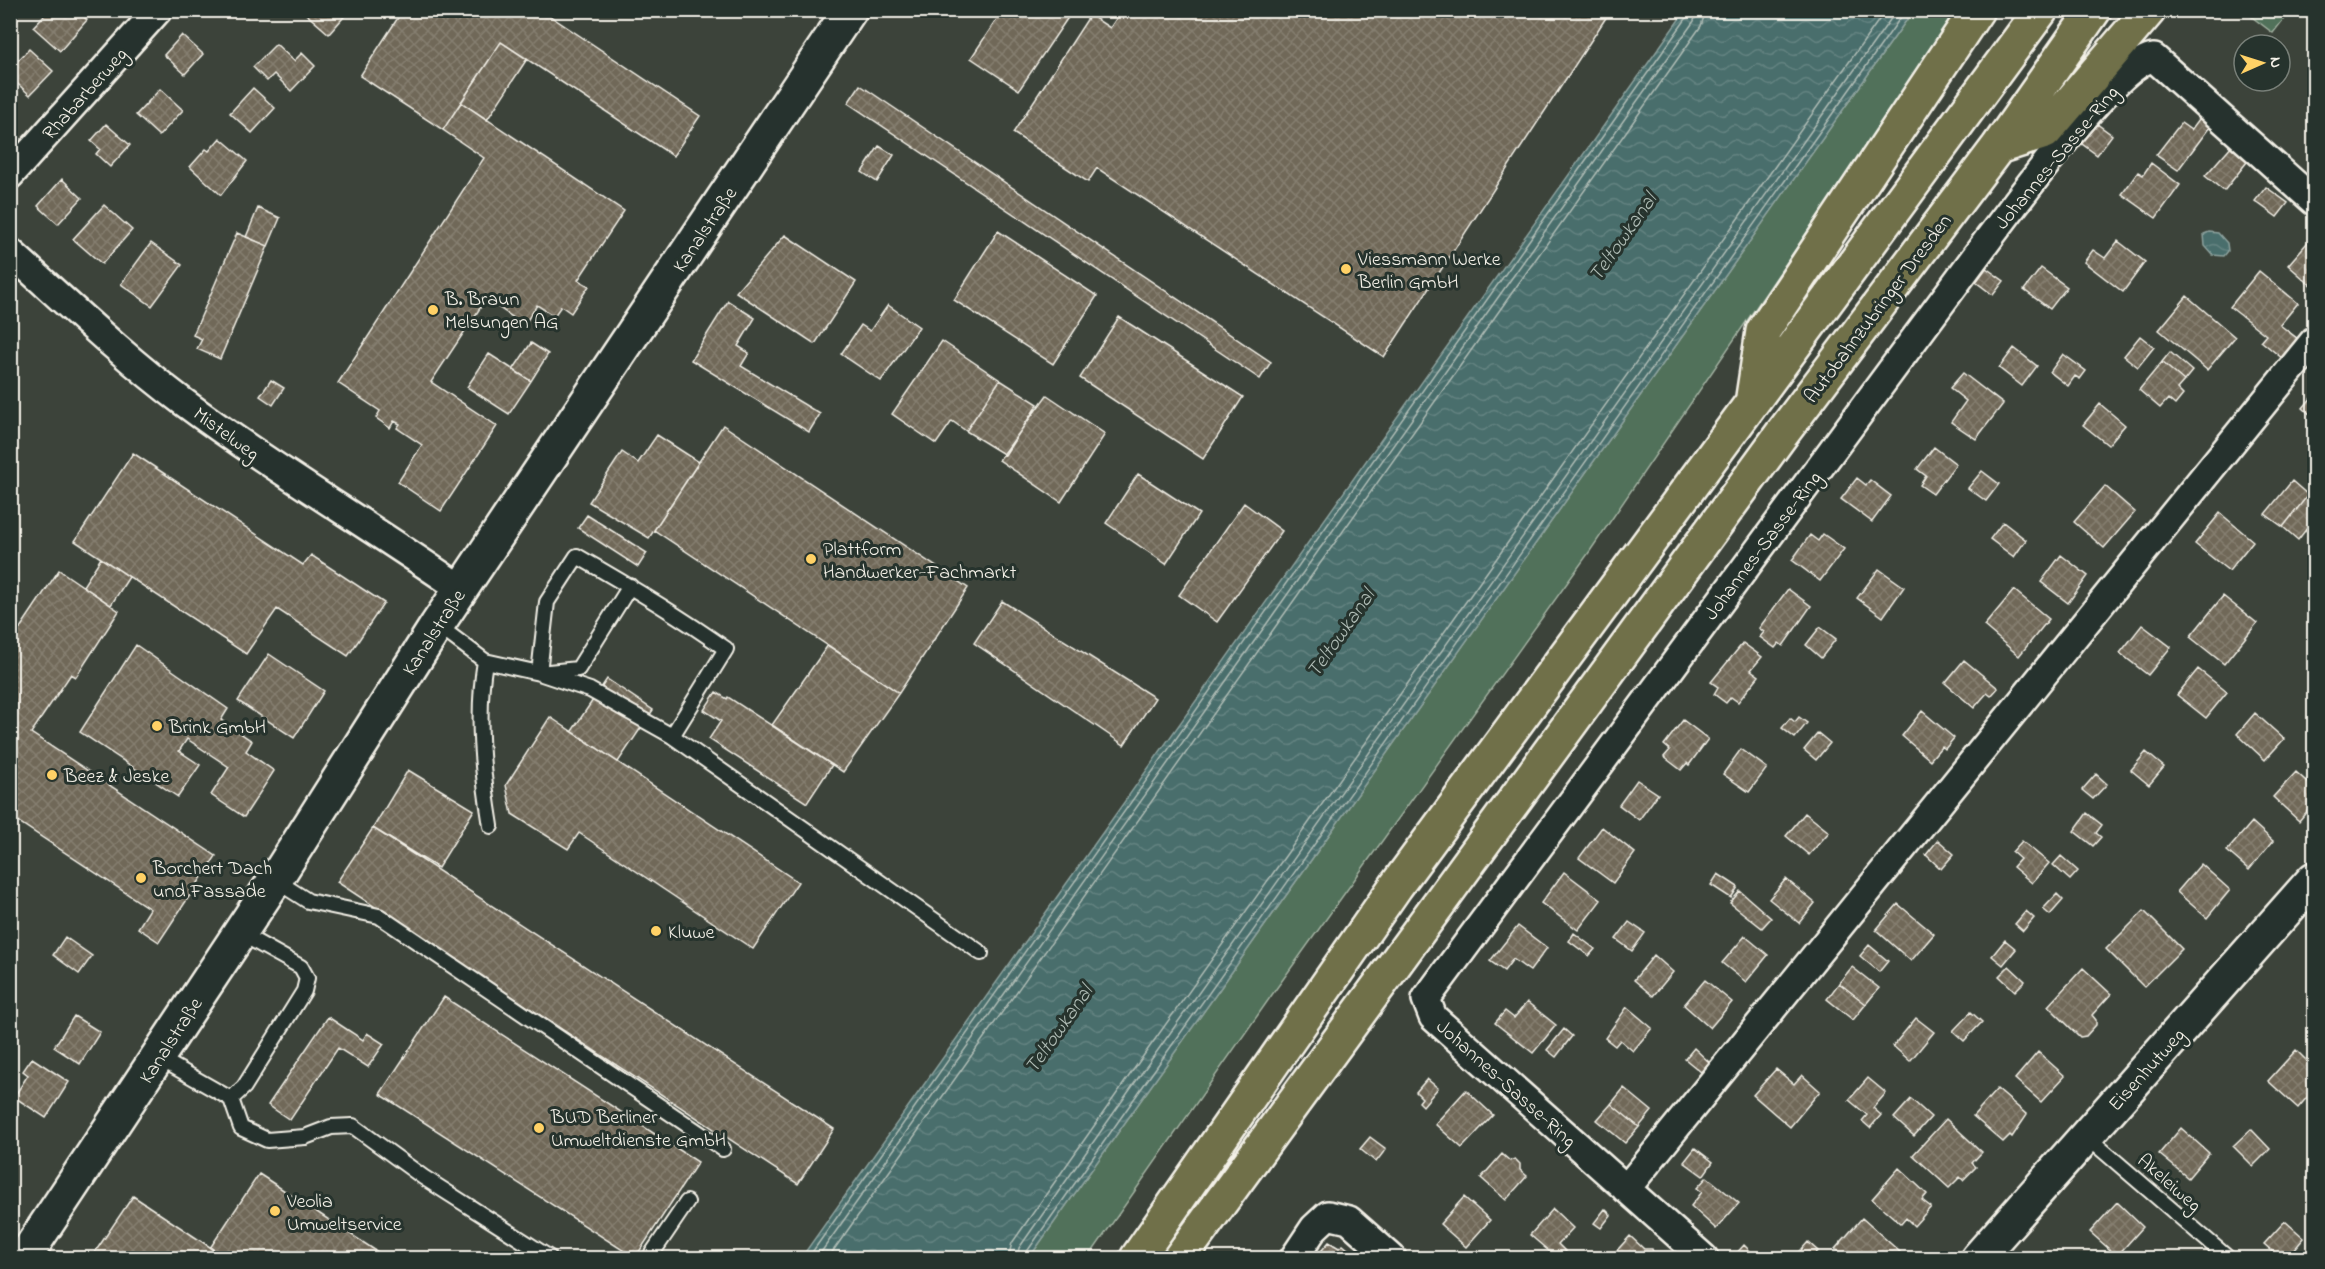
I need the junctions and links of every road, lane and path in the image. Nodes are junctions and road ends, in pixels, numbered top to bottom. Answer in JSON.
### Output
{"nodes":[{"id":1,"x":158,"y":10,"type":"edge"},
{"id":2,"x":850,"y":10,"type":"edge"},
{"id":3,"x":1977,"y":10,"type":"edge"},
{"id":4,"x":2041,"y":10,"type":"edge"},
{"id":5,"x":2094,"y":10,"type":"edge"},
{"id":6,"x":2149,"y":10,"type":"edge"},
{"id":7,"x":1998,"y":147,"type":"junction"},
{"id":8,"x":10,"y":175,"type":"edge"},
{"id":9,"x":2314,"y":201,"type":"edge"},
{"id":10,"x":10,"y":252,"type":"edge"},
{"id":11,"x":2314,"y":341,"type":"edge"},
{"id":12,"x":1753,"y":401,"type":"junction"},
{"id":13,"x":630,"y":586,"type":"junction"},
{"id":14,"x":461,"y":589,"type":"junction"},
{"id":15,"x":437,"y":625,"type":"junction"},
{"id":16,"x":485,"y":661,"type":"junction"},
{"id":17,"x":539,"y":673,"type":"junction"},
{"id":18,"x":672,"y":736,"type":"junction"},
{"id":19,"x":491,"y":826,"type":"dead end"},
{"id":20,"x":2314,"y":879,"type":"edge"},
{"id":21,"x":275,"y":880,"type":"junction"},
{"id":22,"x":240,"y":933,"type":"junction"},
{"id":23,"x":981,"y":953,"type":"dead end"},
{"id":24,"x":159,"y":1058,"type":"junction"},
{"id":25,"x":231,"y":1099,"type":"junction"},
{"id":26,"x":2086,"y":1136,"type":"junction"},
{"id":27,"x":723,"y":1149,"type":"dead end"},
{"id":28,"x":1626,"y":1189,"type":"junction"},
{"id":29,"x":687,"y":1202,"type":"dead end"},
{"id":30,"x":24,"y":1258,"type":"edge"},
{"id":31,"x":550,"y":1258,"type":"edge"},
{"id":32,"x":649,"y":1258,"type":"edge"},
{"id":33,"x":1137,"y":1258,"type":"edge"},
{"id":34,"x":1180,"y":1258,"type":"edge"},
{"id":35,"x":1294,"y":1258,"type":"edge"},
{"id":36,"x":1392,"y":1258,"type":"edge"},
{"id":37,"x":1704,"y":1258,"type":"edge"},
{"id":38,"x":1978,"y":1258,"type":"edge"},
{"id":39,"x":2228,"y":1258,"type":"edge"}],
"edges":[{"from":1,"to":8,"type":"street","name":"Rhabarberweg"},
{"from":2,"to":14,"type":"street","name":"Kanalstraße"},
{"from":3,"to":12,"type":"highway"},
{"from":4,"to":12,"type":"highway"},
{"from":5,"to":7,"type":"highway","name":"Autobahnzubringer Dresden"},
{"from":6,"to":7,"type":"highway"},
{"from":7,"to":34,"type":"highway","name":"Autobahnzubringer Dresden"},
{"from":9,"to":28,"type":"street","name":"Johannes-Sasse-Ring"},
{"from":10,"to":14,"type":"street","name":"Mistelweg"},
{"from":11,"to":28,"type":"street"},
{"from":12,"to":33,"type":"highway"},
{"from":13,"to":17,"type":"lane"},
{"from":13,"to":17,"type":"lane"},
{"from":13,"to":18,"type":"lane"},
{"from":14,"to":15,"type":"street","name":"Kanalstraße"},
{"from":15,"to":16,"type":"lane"},
{"from":15,"to":21,"type":"street","name":"Kanalstraße"},
{"from":16,"to":17,"type":"lane"},
{"from":16,"to":19,"type":"lane"},
{"from":17,"to":18,"type":"lane"},
{"from":18,"to":23,"type":"lane"},
{"from":20,"to":26,"type":"street","name":"Eisenhutweg"},
{"from":21,"to":22,"type":"street","name":"Kanalstraße"},
{"from":21,"to":27,"type":"lane"},
{"from":22,"to":24,"type":"street","name":"Kanalstraße"},
{"from":22,"to":25,"type":"lane"},
{"from":24,"to":25,"type":"lane"},
{"from":24,"to":30,"type":"street","name":"Kanalstraße"},
{"from":25,"to":31,"type":"lane"},
{"from":26,"to":38,"type":"street","name":"Eisenhutweg"},
{"from":26,"to":39,"type":"lane","name":"Akeleiweg"},
{"from":28,"to":37,"type":"street","name":"Johannes-Sasse-Ring"},
{"from":29,"to":32,"type":"lane"},
{"from":35,"to":36,"type":"street"}]}
